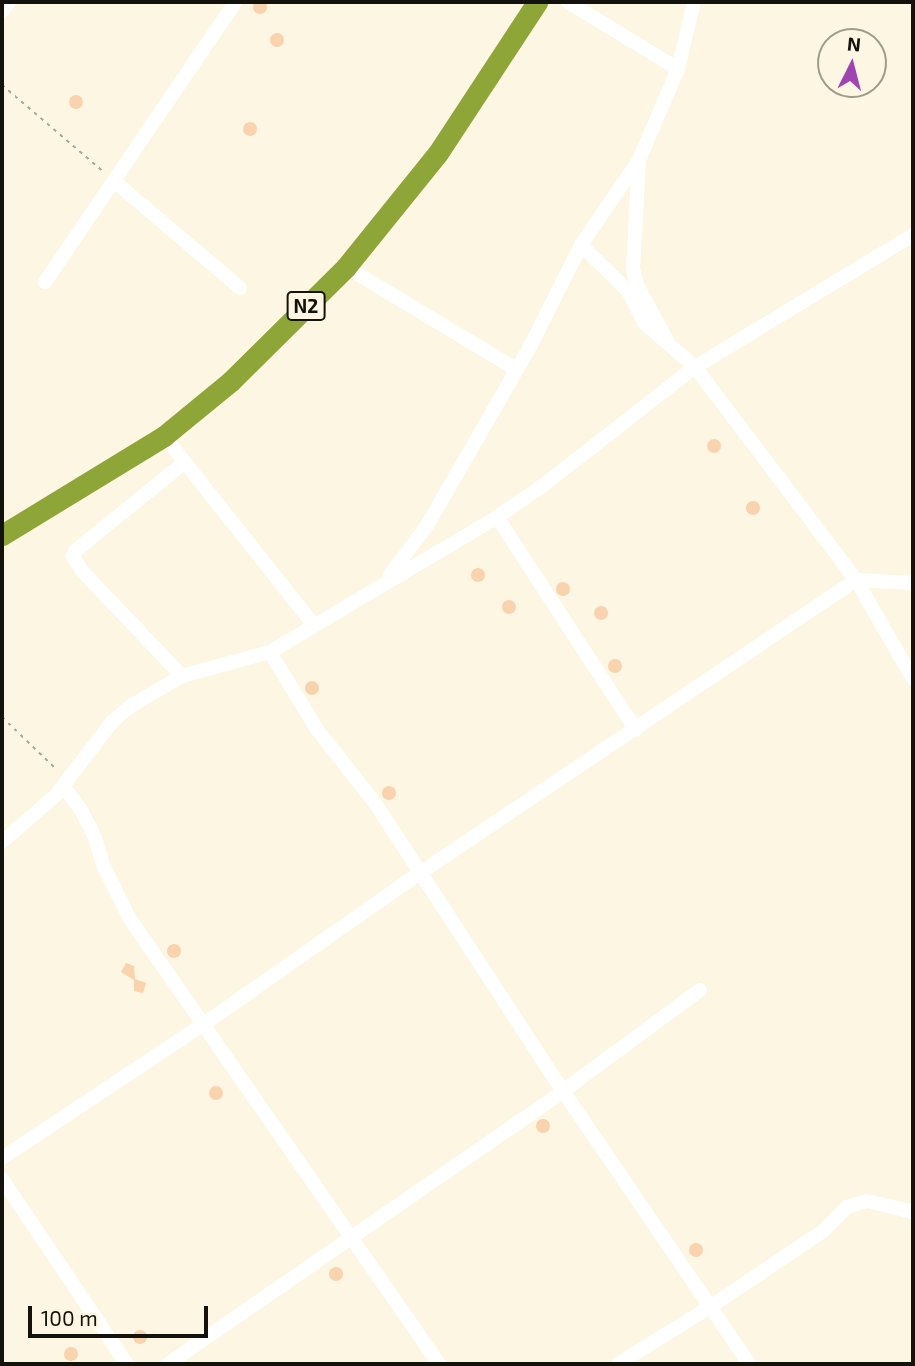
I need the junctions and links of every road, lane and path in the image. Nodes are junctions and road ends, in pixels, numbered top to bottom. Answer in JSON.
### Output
{"nodes":[{"id":1,"x":9,"y":2,"type":"edge"},
{"id":2,"x":234,"y":2,"type":"edge"},
{"id":3,"x":537,"y":2,"type":"edge"},
{"id":4,"x":568,"y":2,"type":"edge"},
{"id":5,"x":694,"y":2,"type":"edge"},
{"id":6,"x":2,"y":11,"type":"edge"},
{"id":7,"x":678,"y":69,"type":"junction"},
{"id":8,"x":2,"y":85,"type":"edge"},
{"id":9,"x":639,"y":160,"type":"junction"},
{"id":10,"x":114,"y":181,"type":"junction"},
{"id":11,"x":913,"y":235,"type":"edge"},
{"id":12,"x":581,"y":246,"type":"junction"},
{"id":13,"x":346,"y":267,"type":"junction"},
{"id":14,"x":45,"y":282,"type":"dead end"},
{"id":15,"x":240,"y":288,"type":"dead end"},
{"id":16,"x":632,"y":288,"type":"junction"},
{"id":17,"x":695,"y":367,"type":"junction"},
{"id":18,"x":516,"y":369,"type":"junction"},
{"id":19,"x":164,"y":436,"type":"junction"},
{"id":20,"x":185,"y":462,"type":"junction"},
{"id":21,"x":497,"y":517,"type":"junction"},
{"id":22,"x":2,"y":535,"type":"edge"},
{"id":23,"x":387,"y":580,"type":"junction"},
{"id":24,"x":856,"y":580,"type":"junction"},
{"id":25,"x":913,"y":583,"type":"edge"},
{"id":26,"x":314,"y":625,"type":"junction"},
{"id":27,"x":270,"y":652,"type":"junction"},
{"id":28,"x":182,"y":676,"type":"junction"},
{"id":29,"x":913,"y":679,"type":"edge"},
{"id":30,"x":2,"y":716,"type":"edge"},
{"id":31,"x":636,"y":730,"type":"junction"},
{"id":32,"x":66,"y":783,"type":"junction"},
{"id":33,"x":2,"y":842,"type":"edge"},
{"id":34,"x":420,"y":873,"type":"junction"},
{"id":35,"x":700,"y":990,"type":"dead end"},
{"id":36,"x":204,"y":1024,"type":"junction"},
{"id":37,"x":563,"y":1091,"type":"junction"},
{"id":38,"x":2,"y":1158,"type":"edge"},
{"id":39,"x":2,"y":1179,"type":"edge"},
{"id":40,"x":913,"y":1212,"type":"edge"},
{"id":41,"x":353,"y":1236,"type":"junction"},
{"id":42,"x":710,"y":1307,"type":"junction"},
{"id":43,"x":127,"y":1364,"type":"edge"},
{"id":44,"x":168,"y":1364,"type":"edge"},
{"id":45,"x":439,"y":1364,"type":"edge"},
{"id":46,"x":618,"y":1364,"type":"edge"},
{"id":47,"x":749,"y":1364,"type":"edge"}],
"edges":[{"from":1,"to":6,"type":"street"},
{"from":2,"to":10,"type":"street"},
{"from":3,"to":13,"type":"highway","number":"N2"},
{"from":4,"to":7,"type":"street"},
{"from":5,"to":7,"type":"street"},
{"from":7,"to":9,"type":"street"},
{"from":8,"to":10,"type":"path"},
{"from":9,"to":12,"type":"street"},
{"from":9,"to":16,"type":"street"},
{"from":10,"to":14,"type":"street"},
{"from":10,"to":15,"type":"street"},
{"from":11,"to":17,"type":"street"},
{"from":12,"to":16,"type":"street"},
{"from":12,"to":18,"type":"street"},
{"from":13,"to":18,"type":"street"},
{"from":13,"to":19,"type":"highway","number":"N2"},
{"from":16,"to":17,"type":"street"},
{"from":17,"to":21,"type":"street"},
{"from":17,"to":24,"type":"street"},
{"from":18,"to":23,"type":"street"},
{"from":19,"to":20,"type":"street"},
{"from":19,"to":22,"type":"highway","number":"N2"},
{"from":20,"to":26,"type":"street"},
{"from":20,"to":28,"type":"street"},
{"from":21,"to":23,"type":"street"},
{"from":21,"to":31,"type":"street"},
{"from":23,"to":26,"type":"street"},
{"from":24,"to":25,"type":"street"},
{"from":24,"to":29,"type":"street"},
{"from":24,"to":31,"type":"street"},
{"from":26,"to":27,"type":"street"},
{"from":27,"to":28,"type":"street"},
{"from":27,"to":34,"type":"street"},
{"from":28,"to":32,"type":"street"},
{"from":30,"to":32,"type":"path"},
{"from":31,"to":34,"type":"street"},
{"from":32,"to":33,"type":"street"},
{"from":32,"to":36,"type":"street"},
{"from":34,"to":36,"type":"street"},
{"from":34,"to":37,"type":"street"},
{"from":35,"to":37,"type":"street"},
{"from":36,"to":38,"type":"street"},
{"from":36,"to":41,"type":"street"},
{"from":37,"to":41,"type":"street"},
{"from":37,"to":42,"type":"street"},
{"from":39,"to":43,"type":"street"},
{"from":40,"to":42,"type":"street"},
{"from":41,"to":44,"type":"street"},
{"from":41,"to":45,"type":"street"},
{"from":42,"to":46,"type":"street"},
{"from":42,"to":47,"type":"street"}]}
